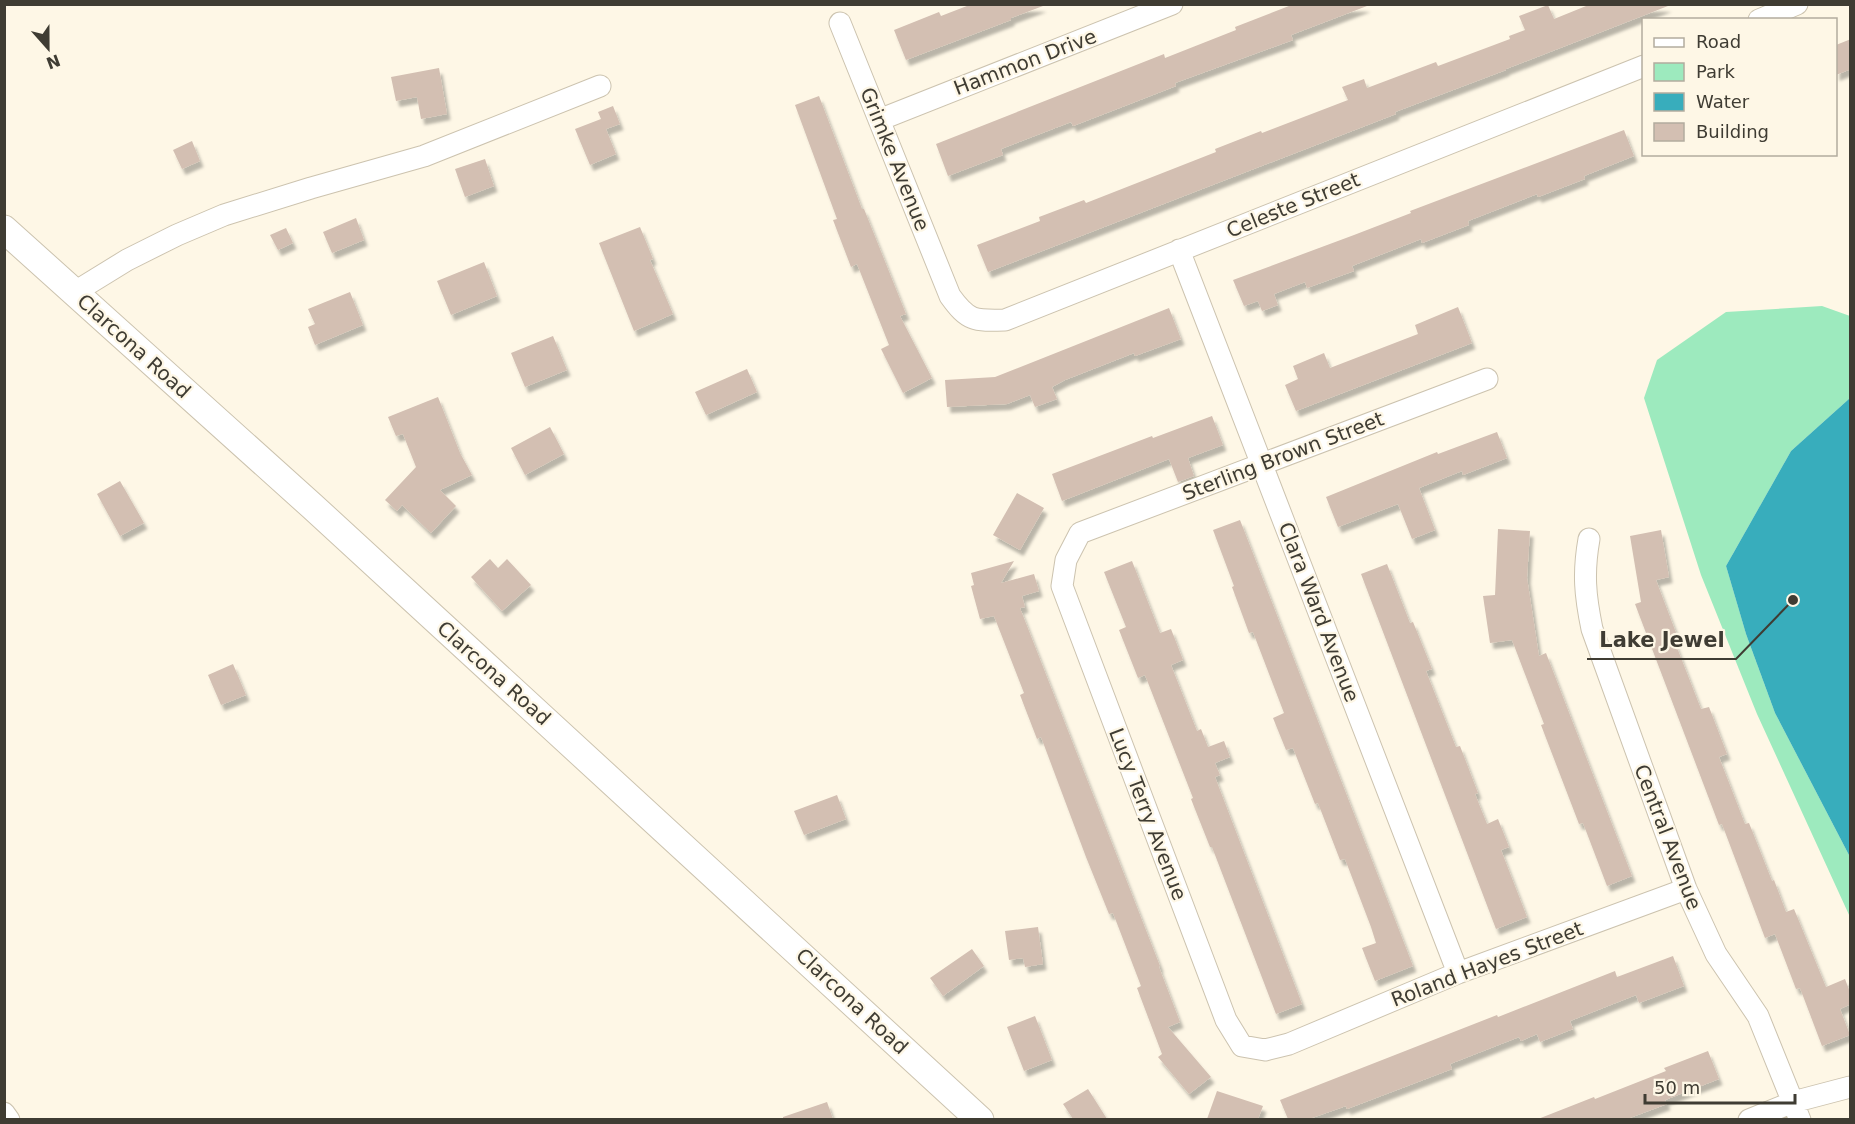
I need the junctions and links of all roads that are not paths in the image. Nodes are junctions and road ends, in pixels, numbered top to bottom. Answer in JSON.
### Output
{"nodes":[{"id":1,"x":1172,"y":4,"type":"edge"},
{"id":2,"x":1797,"y":4,"type":"edge"},
{"id":3,"x":1764,"y":18,"type":"edge"},
{"id":4,"x":840,"y":23,"type":"dead end"},
{"id":5,"x":1642,"y":67,"type":"edge"},
{"id":6,"x":600,"y":86,"type":"dead end"},
{"id":7,"x":879,"y":120,"type":"junction"},
{"id":8,"x":4,"y":229,"type":"edge"},
{"id":9,"x":1179,"y":250,"type":"junction"},
{"id":10,"x":75,"y":292,"type":"junction"},
{"id":11,"x":950,"y":296,"type":"joint"},
{"id":12,"x":1487,"y":379,"type":"dead end"},
{"id":13,"x":1262,"y":463,"type":"junction"},
{"id":14,"x":1080,"y":534,"type":"joint"},
{"id":15,"x":1589,"y":538,"type":"dead end"},
{"id":16,"x":1686,"y":889,"type":"junction"},
{"id":17,"x":1458,"y":973,"type":"junction"},
{"id":18,"x":1289,"y":1044,"type":"joint"},
{"id":19,"x":1851,"y":1087,"type":"edge"},
{"id":20,"x":1796,"y":1111,"type":"edge"},
{"id":21,"x":4,"y":1113,"type":"edge"},
{"id":22,"x":9,"y":1119,"type":"edge"},
{"id":23,"x":980,"y":1119,"type":"edge"},
{"id":24,"x":1749,"y":1119,"type":"edge"}],
"edges":[{"from":1,"to":7,"type":"street","name":"Hammon Drive"},
{"from":2,"to":3,"type":"street"},
{"from":4,"to":7,"type":"street","name":"Grimke Avenue"},
{"from":5,"to":9,"type":"street","name":"Celeste Street"},
{"from":6,"to":10,"type":"street"},
{"from":7,"to":11,"type":"street","name":"Grimke Avenue"},
{"from":8,"to":10,"type":"main road","name":"Clarcona Road"},
{"from":9,"to":11,"type":"street","name":"Celeste Street"},
{"from":9,"to":13,"type":"street","name":"Clara Ward Avenue"},
{"from":10,"to":23,"type":"main road","name":"Clarcona Road"},
{"from":12,"to":13,"type":"street","name":"Sterling Brown Street"},
{"from":13,"to":14,"type":"street","name":"Sterling Brown Street"},
{"from":13,"to":17,"type":"street","name":"Clara Ward Avenue"},
{"from":14,"to":18,"type":"street","name":"Lucy Terry Avenue"},
{"from":15,"to":16,"type":"street","name":"Central Avenue"},
{"from":16,"to":17,"type":"street","name":"Roland Hayes Street"},
{"from":16,"to":20,"type":"street","name":"Central Avenue"},
{"from":17,"to":18,"type":"street","name":"Roland Hayes Street"},
{"from":19,"to":20,"type":"street"},
{"from":20,"to":24,"type":"street"},
{"from":21,"to":22,"type":"street"}]}
